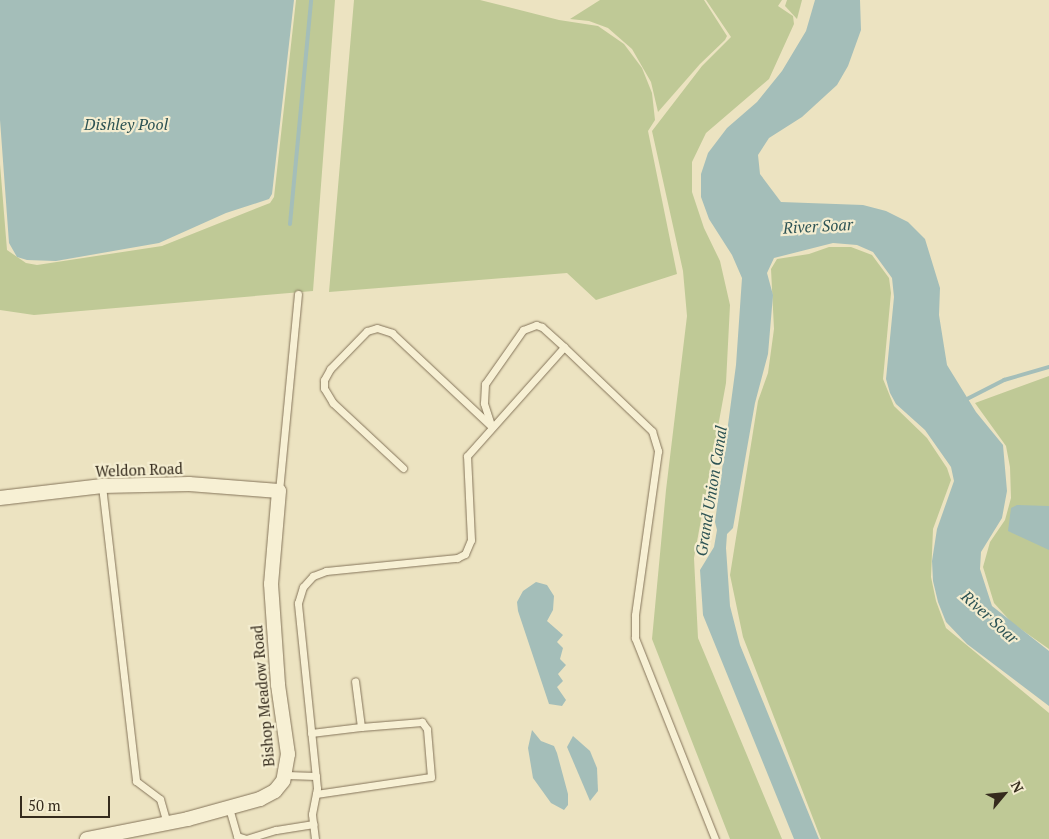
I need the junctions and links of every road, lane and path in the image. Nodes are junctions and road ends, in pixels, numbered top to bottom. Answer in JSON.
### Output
{"nodes":[{"id":1,"x":298,"y":294,"type":"dead end"},
{"id":2,"x":564,"y":347,"type":"junction"},
{"id":3,"x":491,"y":426,"type":"junction"},
{"id":4,"x":403,"y":468,"type":"dead end"},
{"id":5,"x":102,"y":486,"type":"junction"},
{"id":6,"x":279,"y":491,"type":"junction"},
{"id":7,"x":0,"y":498,"type":"edge"},
{"id":8,"x":355,"y":681,"type":"dead end"},
{"id":9,"x":360,"y":727,"type":"junction"},
{"id":10,"x":312,"y":733,"type":"junction"},
{"id":11,"x":286,"y":775,"type":"junction"},
{"id":12,"x":316,"y":776,"type":"junction"},
{"id":13,"x":316,"y":794,"type":"junction"},
{"id":14,"x":229,"y":808,"type":"junction"},
{"id":15,"x":167,"y":824,"type":"junction"},
{"id":16,"x":314,"y":824,"type":"junction"},
{"id":17,"x":118,"y":837,"type":"edge"},
{"id":18,"x":87,"y":839,"type":"edge"},
{"id":19,"x":245,"y":839,"type":"edge"},
{"id":20,"x":315,"y":839,"type":"edge"},
{"id":21,"x":715,"y":839,"type":"edge"}],
"edges":[{"from":1,"to":6,"type":"lane"},
{"from":2,"to":3,"type":"lane"},
{"from":2,"to":3,"type":"lane"},
{"from":2,"to":21,"type":"lane"},
{"from":3,"to":4,"type":"lane"},
{"from":3,"to":10,"type":"lane"},
{"from":5,"to":6,"type":"street","name":"Weldon Road"},
{"from":5,"to":7,"type":"street","name":"Weldon Road"},
{"from":5,"to":15,"type":"lane"},
{"from":6,"to":11,"type":"street","name":"Bishop Meadow Road"},
{"from":8,"to":9,"type":"lane"},
{"from":9,"to":10,"type":"lane"},
{"from":9,"to":13,"type":"lane"},
{"from":10,"to":12,"type":"lane"},
{"from":11,"to":12,"type":"lane"},
{"from":11,"to":14,"type":"street","name":"Bishop Meadow Road"},
{"from":12,"to":13,"type":"lane"},
{"from":13,"to":16,"type":"lane"},
{"from":14,"to":15,"type":"street","name":"Bishop Meadow Road"},
{"from":14,"to":19,"type":"lane"},
{"from":15,"to":17,"type":"street","name":"Bishop Meadow Road"},
{"from":16,"to":19,"type":"lane"},
{"from":16,"to":20,"type":"lane"},
{"from":17,"to":18,"type":"street","name":"Bishop Meadow Road"}]}
